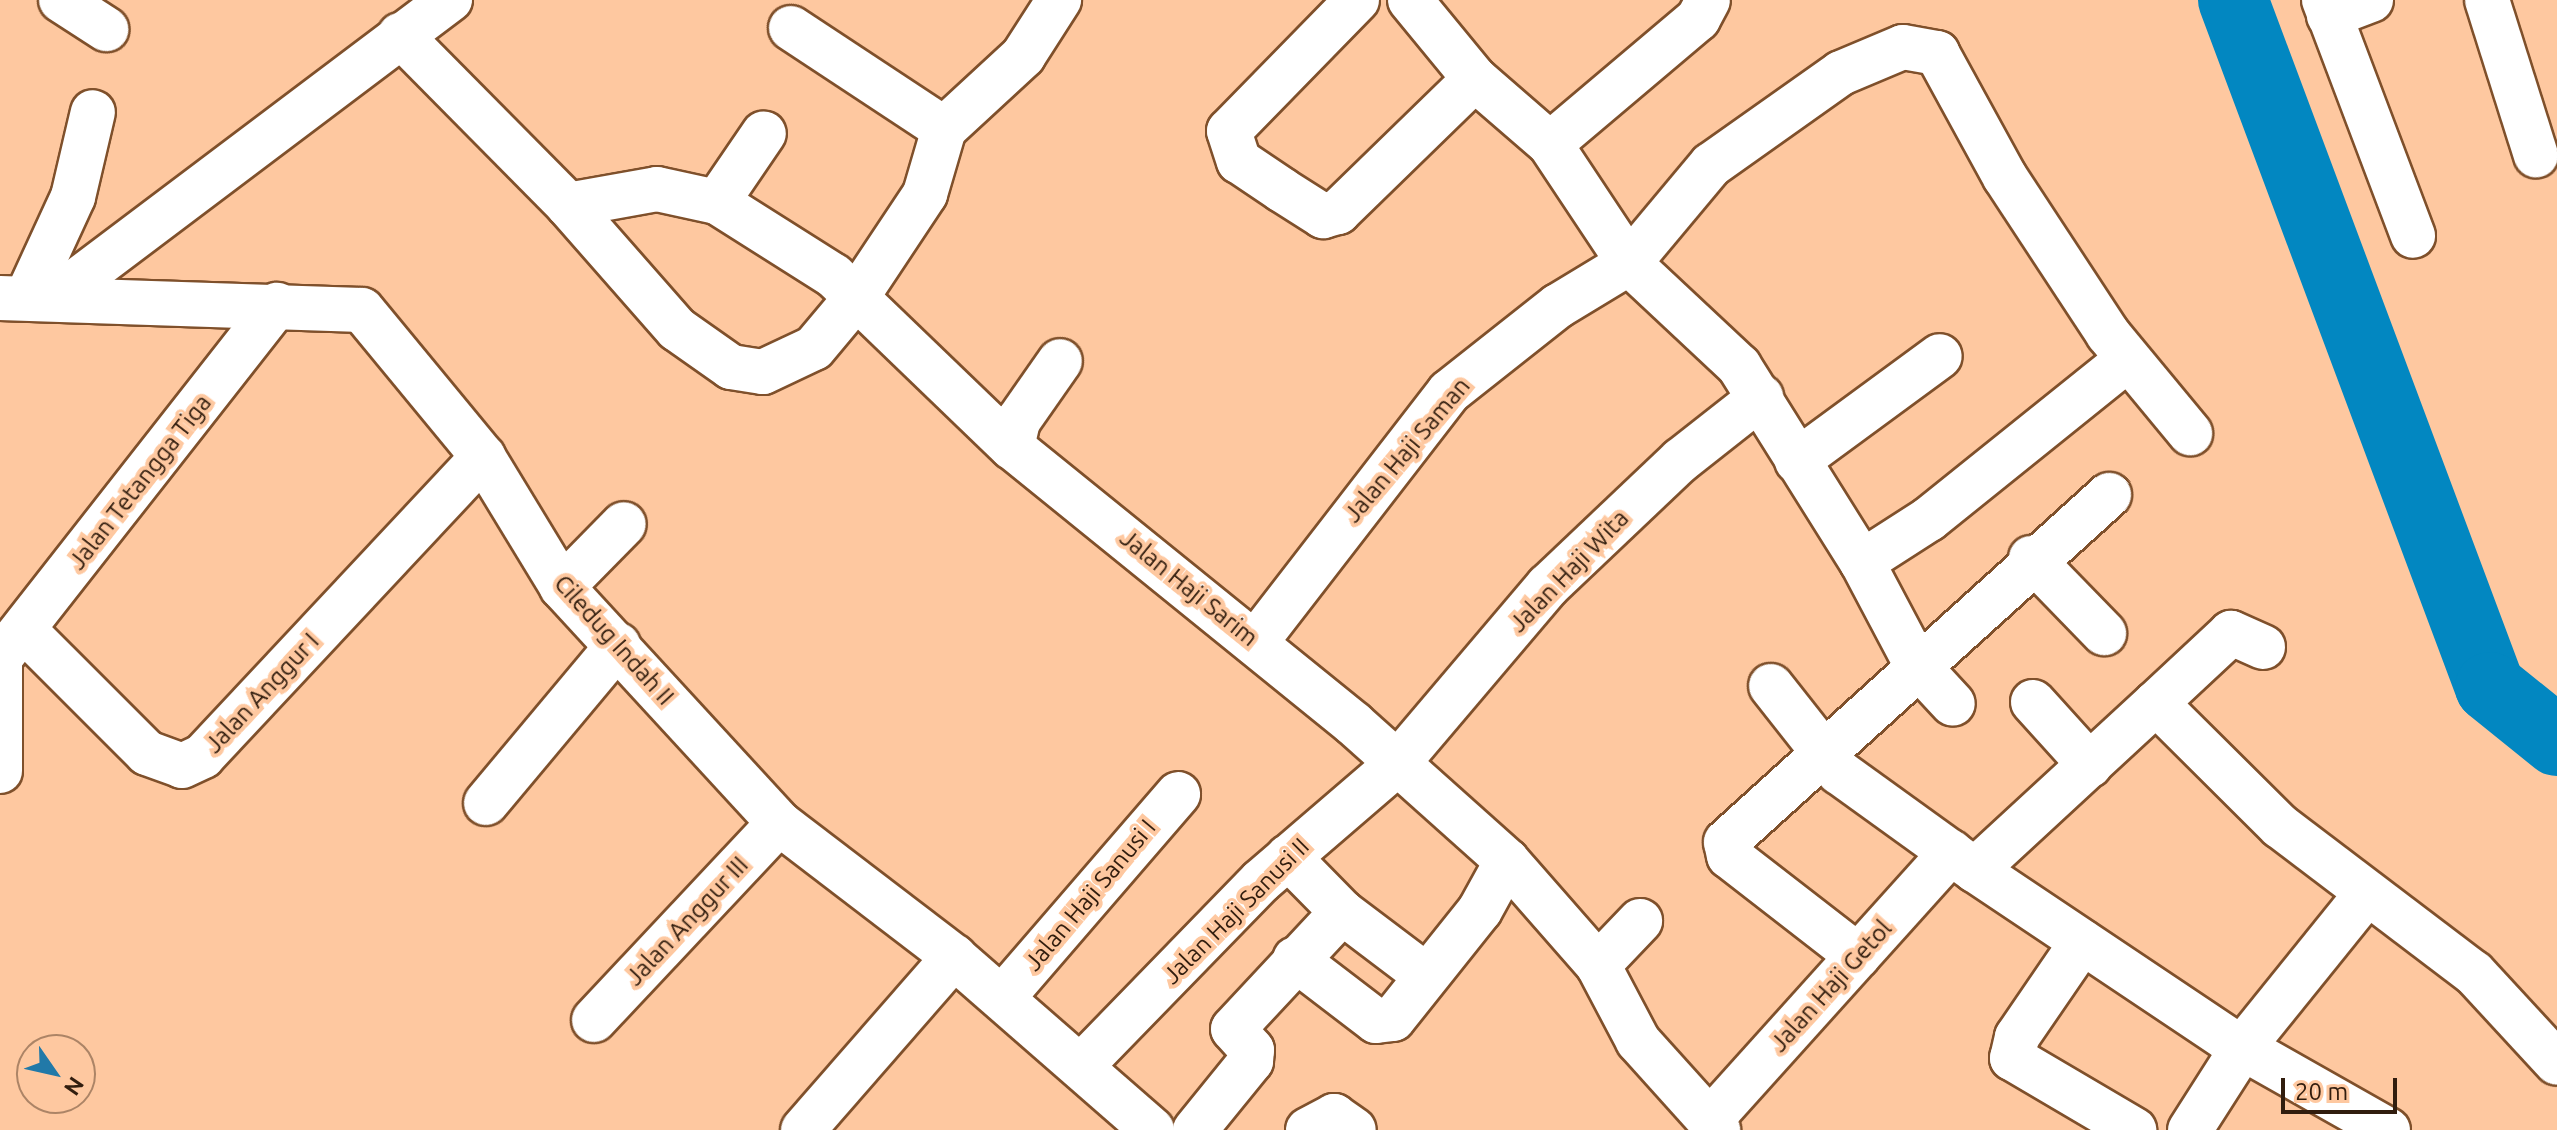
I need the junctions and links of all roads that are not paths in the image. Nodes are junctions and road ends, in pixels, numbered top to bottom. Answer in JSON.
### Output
{"nodes":[{"id":1,"x":61,"y":0,"type":"edge"},
{"id":2,"x":450,"y":0,"type":"edge"},
{"id":3,"x":1059,"y":0,"type":"edge"},
{"id":4,"x":1357,"y":0,"type":"edge"},
{"id":5,"x":1410,"y":0,"type":"edge"},
{"id":6,"x":1708,"y":0,"type":"edge"},
{"id":7,"x":2371,"y":0,"type":"edge"},
{"id":8,"x":2487,"y":0,"type":"edge"},
{"id":9,"x":2327,"y":8,"type":"edge"},
{"id":10,"x":791,"y":28,"type":"dead end"},
{"id":11,"x":106,"y":29,"type":"dead end"},
{"id":12,"x":400,"y":35,"type":"junction"},
{"id":13,"x":1475,"y":79,"type":"junction"},
{"id":14,"x":93,"y":112,"type":"dead end"},
{"id":15,"x":944,"y":129,"type":"junction"},
{"id":16,"x":764,"y":133,"type":"dead end"},
{"id":17,"x":1550,"y":144,"type":"junction"},
{"id":18,"x":2536,"y":155,"type":"dead end"},
{"id":19,"x":717,"y":202,"type":"junction"},
{"id":20,"x":568,"y":205,"type":"junction"},
{"id":21,"x":2413,"y":236,"type":"dead end"},
{"id":22,"x":1629,"y":263,"type":"junction"},
{"id":23,"x":27,"y":298,"type":"edge"},
{"id":24,"x":856,"y":298,"type":"junction"},
{"id":25,"x":277,"y":305,"type":"junction"},
{"id":26,"x":1940,"y":356,"type":"dead end"},
{"id":27,"x":2127,"y":360,"type":"junction"},
{"id":28,"x":1060,"y":361,"type":"dead end"},
{"id":29,"x":1761,"y":397,"type":"junction"},
{"id":30,"x":2190,"y":433,"type":"dead end"},
{"id":31,"x":1012,"y":447,"type":"junction"},
{"id":32,"x":483,"y":457,"type":"junction"},
{"id":33,"x":1797,"y":461,"type":"junction"},
{"id":34,"x":2109,"y":495,"type":"dead end"},
{"id":35,"x":624,"y":524,"type":"dead end"},
{"id":36,"x":2031,"y":558,"type":"junction"},
{"id":37,"x":1862,"y":562,"type":"junction"},
{"id":38,"x":562,"y":587,"type":"junction"},
{"id":39,"x":2104,"y":633,"type":"dead end"},
{"id":40,"x":1255,"y":643,"type":"junction"},
{"id":41,"x":618,"y":645,"type":"junction"},
{"id":42,"x":8,"y":647,"type":"edge"},
{"id":43,"x":2263,"y":647,"type":"dead end"},
{"id":44,"x":1916,"y":664,"type":"junction"},
{"id":45,"x":1771,"y":686,"type":"dead end"},
{"id":46,"x":2033,"y":702,"type":"dead end"},
{"id":47,"x":2156,"y":703,"type":"junction"},
{"id":48,"x":1953,"y":704,"type":"dead end"},
{"id":49,"x":1821,"y":749,"type":"junction"},
{"id":50,"x":2,"y":763,"type":"edge"},
{"id":51,"x":1396,"y":765,"type":"junction"},
{"id":52,"x":2090,"y":765,"type":"junction"},
{"id":53,"x":1178,"y":794,"type":"dead end"},
{"id":54,"x":486,"y":803,"type":"dead end"},
{"id":55,"x":779,"y":823,"type":"junction"},
{"id":56,"x":1288,"y":857,"type":"junction"},
{"id":57,"x":1507,"y":861,"type":"junction"},
{"id":58,"x":1963,"y":861,"type":"junction"},
{"id":59,"x":2365,"y":896,"type":"junction"},
{"id":60,"x":1342,"y":912,"type":"junction"},
{"id":61,"x":1640,"y":921,"type":"dead end"},
{"id":62,"x":2082,"y":942,"type":"junction"},
{"id":63,"x":1858,"y":956,"type":"junction"},
{"id":64,"x":954,"y":957,"type":"junction"},
{"id":65,"x":1295,"y":959,"type":"junction"},
{"id":66,"x":1598,"y":965,"type":"junction"},
{"id":67,"x":1424,"y":974,"type":"junction"},
{"id":68,"x":1003,"y":997,"type":"junction"},
{"id":69,"x":594,"y":1020,"type":"dead end"},
{"id":70,"x":2243,"y":1047,"type":"junction"},
{"id":71,"x":2557,"y":1063,"type":"edge"},
{"id":72,"x":1083,"y":1064,"type":"junction"},
{"id":73,"x":1132,"y":1123,"type":"edge"},
{"id":74,"x":1714,"y":1124,"type":"edge"},
{"id":75,"x":803,"y":1130,"type":"edge"},
{"id":76,"x":1195,"y":1130,"type":"edge"},
{"id":77,"x":1308,"y":1130,"type":"edge"},
{"id":78,"x":1354,"y":1130,"type":"edge"},
{"id":79,"x":2134,"y":1130,"type":"edge"},
{"id":80,"x":2190,"y":1130,"type":"edge"},
{"id":81,"x":2388,"y":1130,"type":"edge"}],
"edges":[{"from":1,"to":11,"type":"street"},
{"from":2,"to":12,"type":"street"},
{"from":3,"to":15,"type":"street"},
{"from":4,"to":13,"type":"street"},
{"from":5,"to":13,"type":"street"},
{"from":6,"to":17,"type":"street"},
{"from":7,"to":9,"type":"street"},
{"from":8,"to":18,"type":"street"},
{"from":9,"to":21,"type":"street"},
{"from":10,"to":15,"type":"street"},
{"from":12,"to":20,"type":"street"},
{"from":12,"to":23,"type":"street"},
{"from":13,"to":17,"type":"street"},
{"from":14,"to":23,"type":"street"},
{"from":15,"to":24,"type":"street"},
{"from":16,"to":19,"type":"street"},
{"from":17,"to":22,"type":"street"},
{"from":19,"to":20,"type":"street","name":"Jalan Haji Sarim"},
{"from":19,"to":24,"type":"street","name":"Jalan Haji Sarim"},
{"from":20,"to":24,"type":"street"},
{"from":22,"to":27,"type":"street","name":"Jalan Haji Saman"},
{"from":22,"to":29,"type":"street"},
{"from":22,"to":40,"type":"street","name":"Jalan Haji Saman"},
{"from":23,"to":25,"type":"street","name":"Ciledug Indah II"},
{"from":24,"to":31,"type":"street","name":"Jalan Haji Sarim"},
{"from":25,"to":32,"type":"street","name":"Ciledug Indah II"},
{"from":25,"to":42,"type":"street","name":"Jalan Tetangga Tiga"},
{"from":26,"to":33,"type":"street"},
{"from":27,"to":30,"type":"street","name":"Jalan Haji Saman"},
{"from":27,"to":37,"type":"street"},
{"from":28,"to":31,"type":"street"},
{"from":29,"to":33,"type":"street"},
{"from":29,"to":51,"type":"street","name":"Jalan Haji Wita"},
{"from":31,"to":40,"type":"street","name":"Jalan Haji Sarim"},
{"from":32,"to":38,"type":"street","name":"Ciledug Indah II"},
{"from":32,"to":42,"type":"street","name":"Jalan Anggur I"},
{"from":33,"to":37,"type":"street"},
{"from":34,"to":36,"type":"street"},
{"from":35,"to":38,"type":"street"},
{"from":36,"to":39,"type":"street"},
{"from":36,"to":44,"type":"street"},
{"from":37,"to":44,"type":"street"},
{"from":38,"to":41,"type":"street","name":"Ciledug Indah II"},
{"from":40,"to":51,"type":"street","name":"Jalan Haji Sarim"},
{"from":41,"to":54,"type":"street"},
{"from":41,"to":55,"type":"street","name":"Ciledug Indah II"},
{"from":42,"to":50,"type":"street"},
{"from":43,"to":47,"type":"street","name":"Jalan Haji Getol"},
{"from":44,"to":48,"type":"street"},
{"from":44,"to":49,"type":"street"},
{"from":45,"to":49,"type":"street"},
{"from":46,"to":52,"type":"street"},
{"from":47,"to":52,"type":"street","name":"Jalan Haji Getol"},
{"from":47,"to":59,"type":"street"},
{"from":49,"to":58,"type":"street"},
{"from":49,"to":63,"type":"street"},
{"from":51,"to":56,"type":"street","name":"Jalan Haji Sanusi II"},
{"from":51,"to":57,"type":"street","name":"Jalan Haji Sarim"},
{"from":52,"to":58,"type":"street","name":"Jalan Haji Getol"},
{"from":53,"to":68,"type":"street","name":"Jalan Haji Sanusi I"},
{"from":55,"to":64,"type":"street","name":"Ciledug Indah II"},
{"from":55,"to":69,"type":"street","name":"Jalan Anggur III"},
{"from":56,"to":60,"type":"street"},
{"from":56,"to":72,"type":"street","name":"Jalan Haji Sanusi II"},
{"from":57,"to":66,"type":"street","name":"Jalan Haji Sarim"},
{"from":57,"to":67,"type":"street"},
{"from":58,"to":62,"type":"street"},
{"from":58,"to":63,"type":"street","name":"Jalan Haji Getol"},
{"from":59,"to":70,"type":"street"},
{"from":59,"to":71,"type":"street"},
{"from":60,"to":65,"type":"street"},
{"from":60,"to":67,"type":"street"},
{"from":61,"to":66,"type":"street"},
{"from":62,"to":70,"type":"street"},
{"from":62,"to":79,"type":"street"},
{"from":63,"to":74,"type":"street","name":"Jalan Haji Getol"},
{"from":64,"to":68,"type":"street","name":"Ciledug Indah II"},
{"from":64,"to":75,"type":"street"},
{"from":65,"to":67,"type":"street"},
{"from":65,"to":76,"type":"street"},
{"from":66,"to":74,"type":"street","name":"Jalan Haji Sarim"},
{"from":68,"to":72,"type":"street","name":"Ciledug Indah II"},
{"from":70,"to":80,"type":"street"},
{"from":70,"to":81,"type":"street"},
{"from":72,"to":73,"type":"street","name":"Ciledug Indah II"},
{"from":77,"to":78,"type":"street"}]}
